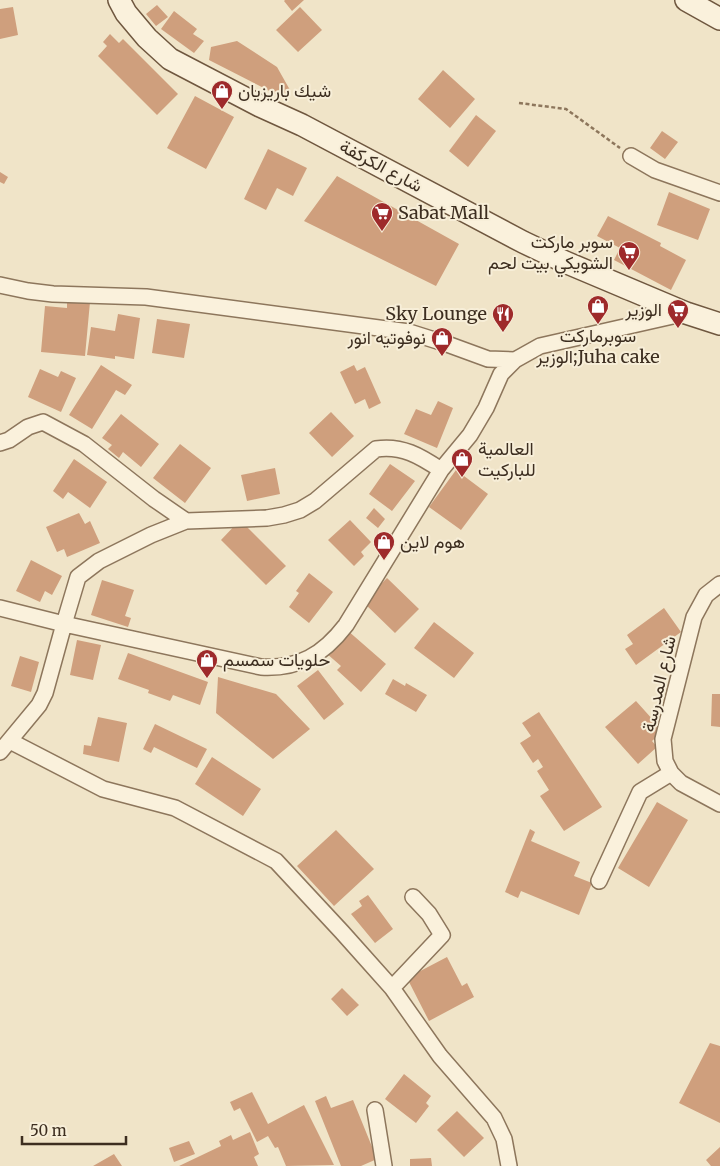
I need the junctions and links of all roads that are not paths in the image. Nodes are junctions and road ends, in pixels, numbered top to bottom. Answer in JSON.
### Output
{"nodes":[{"id":1,"x":119,"y":0,"type":"edge"},
{"id":2,"x":686,"y":0,"type":"edge"},
{"id":3,"x":715,"y":12,"type":"edge"},
{"id":4,"x":631,"y":156,"type":"road end"},
{"id":5,"x":720,"y":193,"type":"edge"},
{"id":6,"x":0,"y":285,"type":"edge"},
{"id":7,"x":686,"y":313,"type":"junction"},
{"id":8,"x":720,"y":324,"type":"edge"},
{"id":9,"x":515,"y":360,"type":"junction"},
{"id":10,"x":0,"y":443,"type":"edge"},
{"id":11,"x":441,"y":470,"type":"junction"},
{"id":12,"x":186,"y":521,"type":"junction"},
{"id":13,"x":720,"y":584,"type":"edge"},
{"id":14,"x":0,"y":608,"type":"edge"},
{"id":15,"x":64,"y":624,"type":"junction"},
{"id":16,"x":5,"y":746,"type":"edge"},
{"id":17,"x":671,"y":773,"type":"junction"},
{"id":18,"x":720,"y":804,"type":"edge"},
{"id":19,"x":599,"y":881,"type":"dead end"},
{"id":20,"x":414,"y":897,"type":"dead end"},
{"id":21,"x":392,"y":988,"type":"junction"},
{"id":22,"x":376,"y":1110,"type":"dead end"},
{"id":23,"x":384,"y":1166,"type":"edge"},
{"id":24,"x":510,"y":1166,"type":"edge"}],
"edges":[{"from":1,"to":7,"type":"street","name":"شارع الكركفة"},
{"from":2,"to":3,"type":"street"},
{"from":4,"to":5,"type":"street"},
{"from":6,"to":9,"type":"street"},
{"from":7,"to":8,"type":"street","name":"شارع الكركفة"},
{"from":7,"to":9,"type":"street"},
{"from":9,"to":11,"type":"street"},
{"from":10,"to":12,"type":"street"},
{"from":11,"to":12,"type":"street"},
{"from":11,"to":15,"type":"street"},
{"from":12,"to":15,"type":"street"},
{"from":13,"to":17,"type":"street","name":"شارع المدرسة"},
{"from":14,"to":15,"type":"street"},
{"from":15,"to":16,"type":"street"},
{"from":16,"to":21,"type":"street"},
{"from":17,"to":18,"type":"street"},
{"from":17,"to":19,"type":"street"},
{"from":20,"to":21,"type":"street"},
{"from":21,"to":24,"type":"street"},
{"from":22,"to":23,"type":"street"}]}
